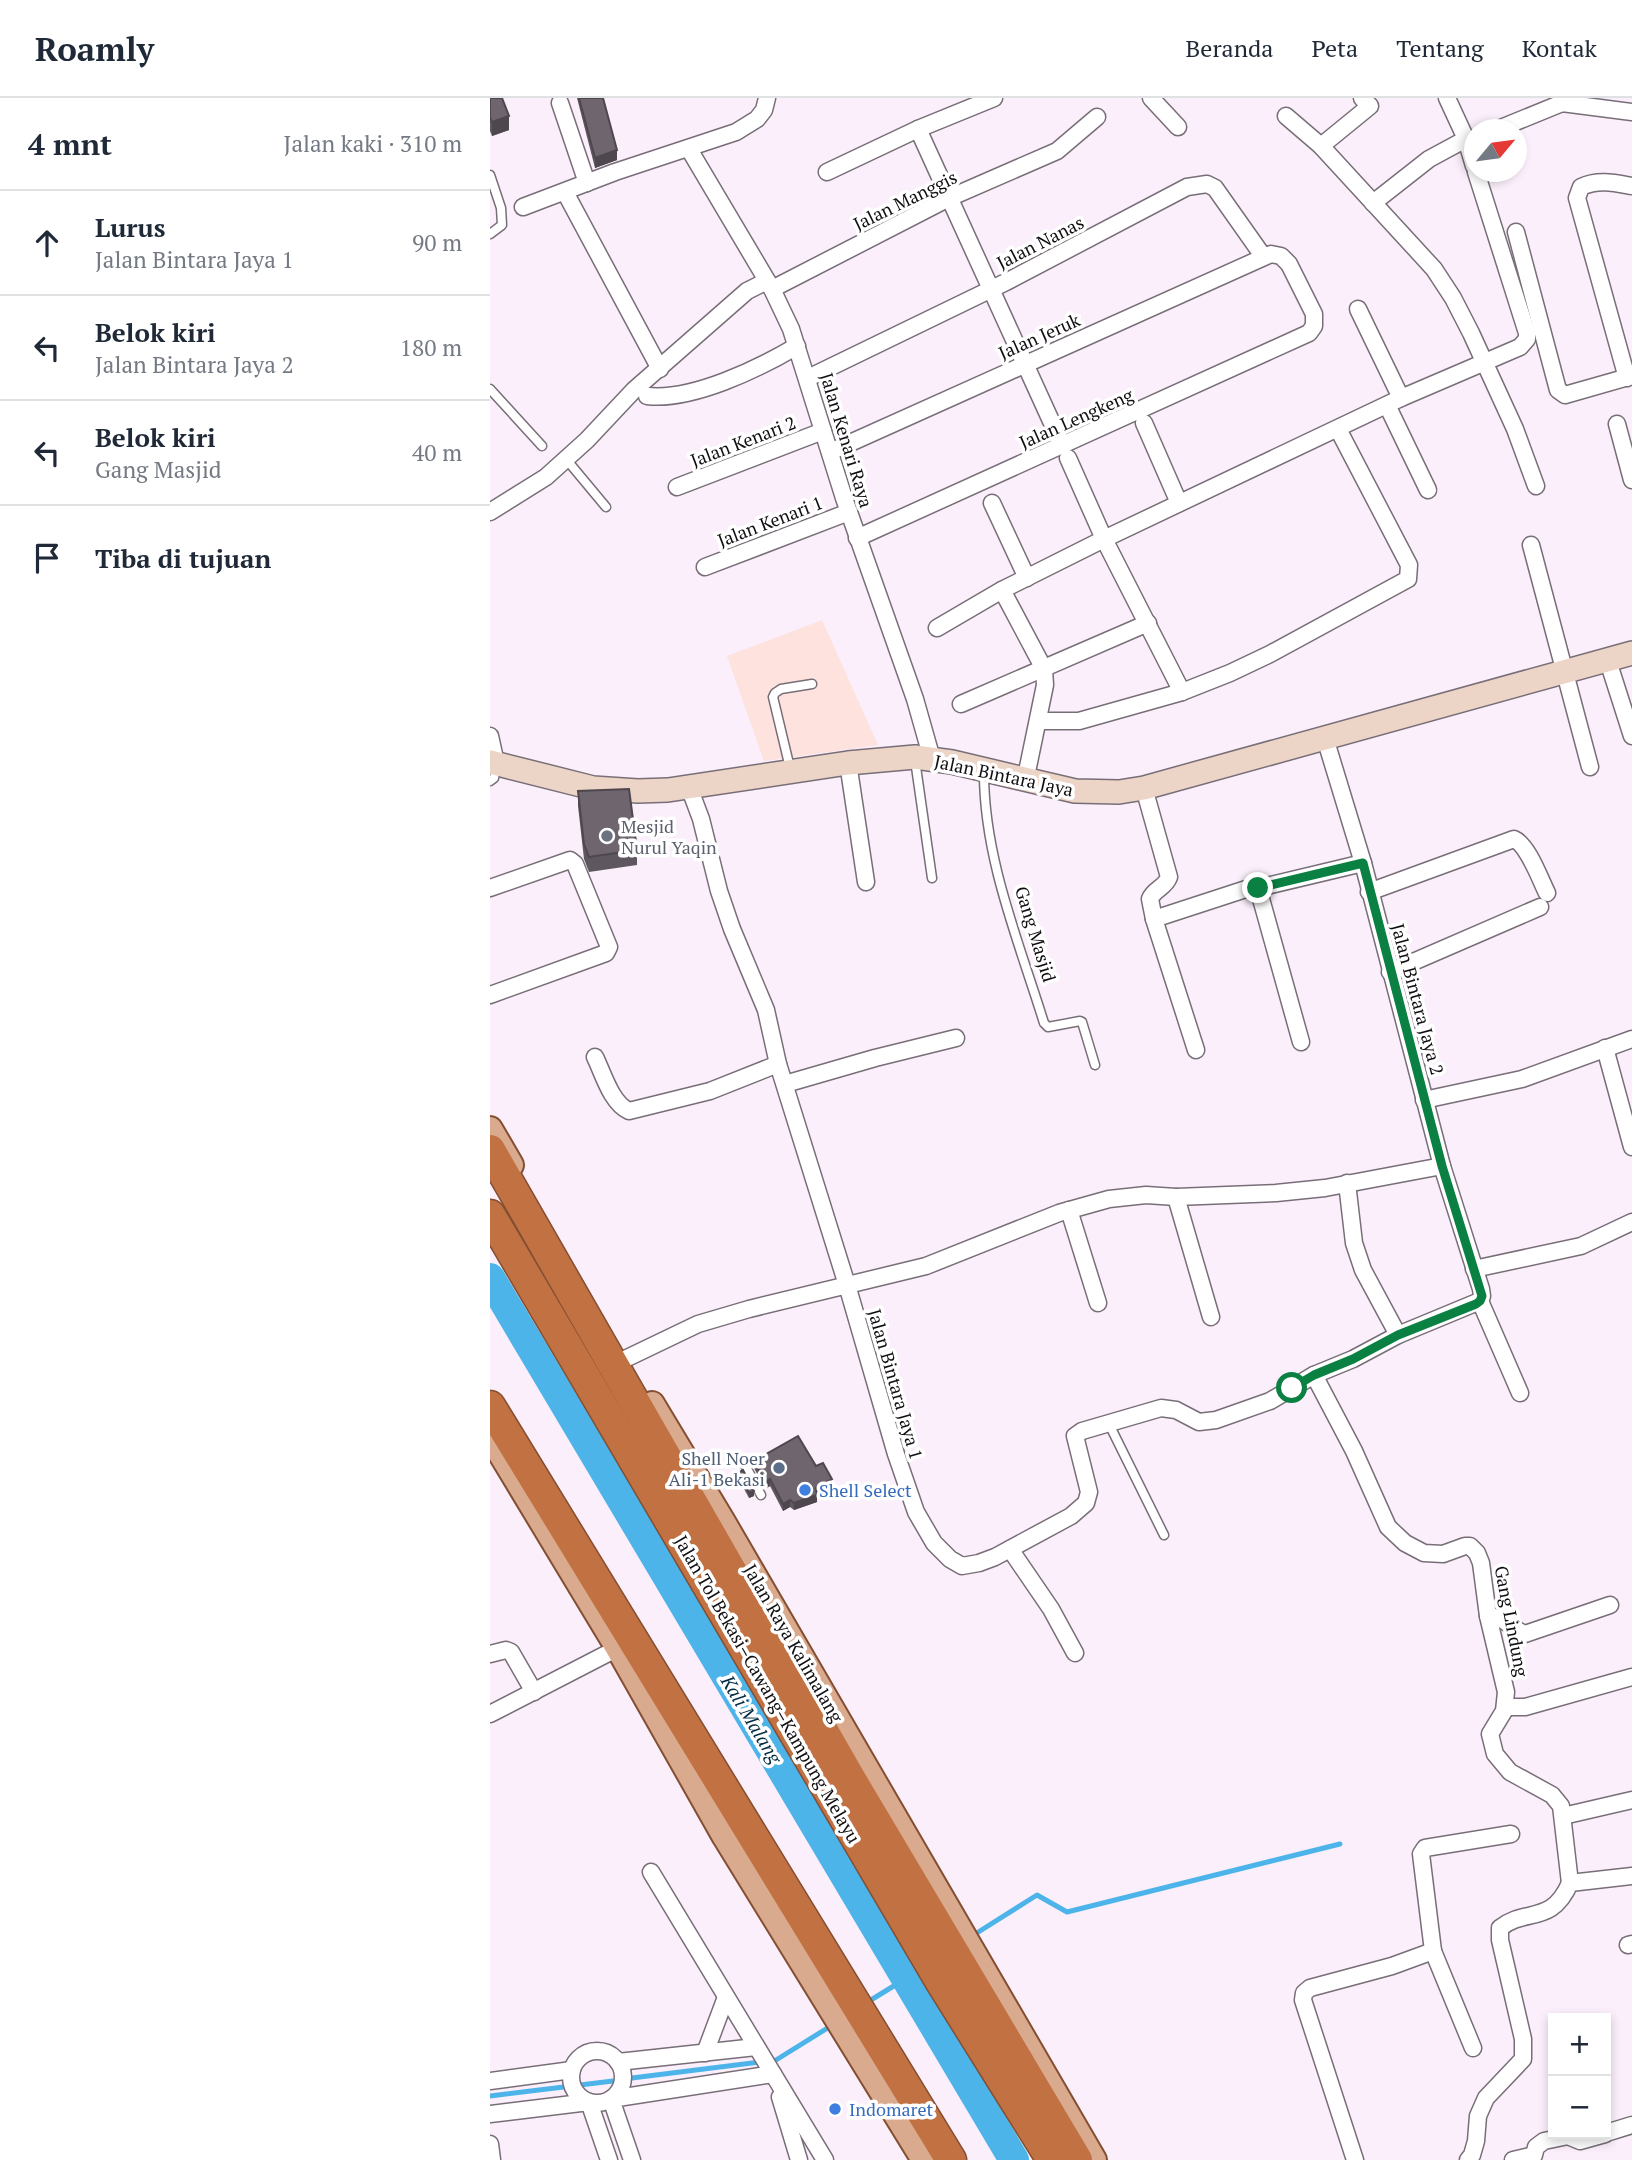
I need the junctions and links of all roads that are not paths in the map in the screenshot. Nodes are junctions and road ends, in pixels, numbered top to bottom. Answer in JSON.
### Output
{"nodes":[{"id":1,"x":767,"y":98,"type":"edge"},
{"id":2,"x":994,"y":98,"type":"edge"},
{"id":3,"x":1151,"y":98,"type":"edge"},
{"id":4,"x":1447,"y":98,"type":"edge"},
{"id":5,"x":1371,"y":101,"type":"edge"},
{"id":6,"x":1561,"y":101,"type":"edge"},
{"id":7,"x":560,"y":103,"type":"dead end"},
{"id":8,"x":1632,"y":112,"type":"edge"},
{"id":9,"x":1286,"y":116,"type":"dead end"},
{"id":10,"x":1097,"y":117,"type":"dead end"},
{"id":11,"x":1521,"y":119,"type":"edge"},
{"id":12,"x":1178,"y":128,"type":"dead end"},
{"id":13,"x":918,"y":129,"type":"junction"},
{"id":14,"x":1464,"y":135,"type":"edge"},
{"id":15,"x":1464,"y":140,"type":"edge"},
{"id":16,"x":1321,"y":146,"type":"junction"},
{"id":17,"x":689,"y":149,"type":"junction"},
{"id":18,"x":827,"y":172,"type":"dead end"},
{"id":19,"x":490,"y":175,"type":"edge"},
{"id":20,"x":1479,"y":182,"type":"edge"},
{"id":21,"x":587,"y":183,"type":"junction"},
{"id":22,"x":1632,"y":186,"type":"edge"},
{"id":23,"x":565,"y":192,"type":"junction"},
{"id":24,"x":949,"y":198,"type":"junction"},
{"id":25,"x":1373,"y":203,"type":"junction"},
{"id":26,"x":523,"y":207,"type":"dead end"},
{"id":27,"x":1516,"y":232,"type":"dead end"},
{"id":28,"x":490,"y":234,"type":"edge"},
{"id":29,"x":1263,"y":256,"type":"junction"},
{"id":30,"x":769,"y":285,"type":"junction"},
{"id":31,"x":990,"y":288,"type":"junction"},
{"id":32,"x":1358,"y":309,"type":"dead end"},
{"id":33,"x":797,"y":346,"type":"junction"},
{"id":34,"x":1025,"y":364,"type":"junction"},
{"id":35,"x":1483,"y":364,"type":"junction"},
{"id":36,"x":660,"y":369,"type":"junction"},
{"id":37,"x":1629,"y":377,"type":"edge"},
{"id":38,"x":807,"y":378,"type":"junction"},
{"id":39,"x":490,"y":389,"type":"edge"},
{"id":40,"x":647,"y":396,"type":"dead end"},
{"id":41,"x":1394,"y":401,"type":"junction"},
{"id":42,"x":1144,"y":423,"type":"dead end"},
{"id":43,"x":1617,"y":424,"type":"dead end"},
{"id":44,"x":1338,"y":429,"type":"junction"},
{"id":45,"x":823,"y":431,"type":"junction"},
{"id":46,"x":542,"y":446,"type":"dead end"},
{"id":47,"x":1065,"y":451,"type":"junction"},
{"id":48,"x":830,"y":452,"type":"junction"},
{"id":49,"x":566,"y":459,"type":"junction"},
{"id":50,"x":1632,"y":480,"type":"edge"},
{"id":51,"x":1536,"y":486,"type":"dead end"},
{"id":52,"x":677,"y":487,"type":"dead end"},
{"id":53,"x":1428,"y":490,"type":"dead end"},
{"id":54,"x":992,"y":503,"type":"dead end"},
{"id":55,"x":1179,"y":503,"type":"junction"},
{"id":56,"x":606,"y":508,"type":"dead end"},
{"id":57,"x":490,"y":512,"type":"edge"},
{"id":58,"x":849,"y":512,"type":"junction"},
{"id":59,"x":858,"y":538,"type":"junction"},
{"id":60,"x":1104,"y":539,"type":"junction"},
{"id":61,"x":1531,"y":545,"type":"dead end"},
{"id":62,"x":705,"y":567,"type":"dead end"},
{"id":63,"x":1027,"y":578,"type":"junction"},
{"id":64,"x":1002,"y":590,"type":"junction"},
{"id":65,"x":1148,"y":624,"type":"junction"},
{"id":66,"x":937,"y":628,"type":"dead end"},
{"id":67,"x":1632,"y":653,"type":"edge"},
{"id":68,"x":1608,"y":661,"type":"junction"},
{"id":69,"x":1044,"y":669,"type":"junction"},
{"id":70,"x":1564,"y":673,"type":"junction"},
{"id":71,"x":812,"y":684,"type":"dead end"},
{"id":72,"x":1182,"y":692,"type":"junction"},
{"id":73,"x":961,"y":704,"type":"dead end"},
{"id":74,"x":1038,"y":721,"type":"junction"},
{"id":75,"x":490,"y":736,"type":"edge"},
{"id":76,"x":1632,"y":736,"type":"edge"},
{"id":77,"x":1325,"y":738,"type":"junction"},
{"id":78,"x":923,"y":758,"type":"junction"},
{"id":79,"x":848,"y":763,"type":"junction"},
{"id":80,"x":1590,"y":767,"type":"dead end"},
{"id":81,"x":492,"y":769,"type":"edge"},
{"id":82,"x":984,"y":770,"type":"junction"},
{"id":83,"x":791,"y":771,"type":"junction"},
{"id":84,"x":1023,"y":780,"type":"junction"},
{"id":85,"x":689,"y":787,"type":"junction"},
{"id":86,"x":1144,"y":788,"type":"junction"},
{"id":87,"x":1363,"y":863,"type":"junction"},
{"id":88,"x":932,"y":878,"type":"dead end"},
{"id":89,"x":866,"y":882,"type":"dead end"},
{"id":90,"x":490,"y":888,"type":"edge"},
{"id":91,"x":1258,"y":888,"type":"junction"},
{"id":92,"x":1369,"y":892,"type":"junction"},
{"id":93,"x":1154,"y":919,"type":"junction"},
{"id":94,"x":1390,"y":972,"type":"junction"},
{"id":95,"x":490,"y":995,"type":"edge"},
{"id":96,"x":956,"y":1038,"type":"dead end"},
{"id":97,"x":1632,"y":1039,"type":"edge"},
{"id":98,"x":1301,"y":1042,"type":"dead end"},
{"id":99,"x":1605,"y":1048,"type":"junction"},
{"id":100,"x":1196,"y":1050,"type":"dead end"},
{"id":101,"x":595,"y":1057,"type":"dead end"},
{"id":102,"x":778,"y":1063,"type":"junction"},
{"id":103,"x":1095,"y":1065,"type":"dead end"},
{"id":104,"x":785,"y":1084,"type":"junction"},
{"id":105,"x":1424,"y":1100,"type":"junction"},
{"id":106,"x":490,"y":1129,"type":"edge"},
{"id":107,"x":1632,"y":1147,"type":"edge"},
{"id":108,"x":490,"y":1150,"type":"edge"},
{"id":109,"x":1442,"y":1166,"type":"junction"},
{"id":110,"x":1346,"y":1183,"type":"junction"},
{"id":111,"x":1176,"y":1197,"type":"junction"},
{"id":112,"x":1069,"y":1210,"type":"junction"},
{"id":113,"x":490,"y":1215,"type":"edge"},
{"id":114,"x":1632,"y":1223,"type":"edge"},
{"id":115,"x":1474,"y":1269,"type":"junction"},
{"id":116,"x":847,"y":1285,"type":"junction"},
{"id":117,"x":1480,"y":1301,"type":"junction"},
{"id":118,"x":1098,"y":1303,"type":"dead end"},
{"id":119,"x":1211,"y":1317,"type":"dead end"},
{"id":120,"x":1398,"y":1335,"type":"junction"},
{"id":121,"x":625,"y":1359,"type":"junction"},
{"id":122,"x":1314,"y":1375,"type":"junction"},
{"id":123,"x":1520,"y":1393,"type":"dead end"},
{"id":124,"x":490,"y":1406,"type":"edge"},
{"id":125,"x":1108,"y":1422,"type":"junction"},
{"id":126,"x":490,"y":1436,"type":"edge"},
{"id":127,"x":745,"y":1465,"type":"dead end"},
{"id":128,"x":761,"y":1495,"type":"dead end"},
{"id":129,"x":1164,"y":1535,"type":"dead end"},
{"id":130,"x":1010,"y":1549,"type":"junction"},
{"id":131,"x":1610,"y":1605,"type":"dead end"},
{"id":132,"x":1488,"y":1616,"type":"junction"},
{"id":133,"x":618,"y":1648,"type":"junction"},
{"id":134,"x":1075,"y":1653,"type":"dead end"},
{"id":135,"x":490,"y":1654,"type":"edge"},
{"id":136,"x":1632,"y":1676,"type":"edge"},
{"id":137,"x":534,"y":1692,"type":"junction"},
{"id":138,"x":1505,"y":1707,"type":"junction"},
{"id":139,"x":490,"y":1714,"type":"edge"},
{"id":140,"x":1632,"y":1801,"type":"edge"},
{"id":141,"x":1563,"y":1816,"type":"junction"},
{"id":142,"x":1510,"y":1834,"type":"dead end"},
{"id":143,"x":651,"y":1872,"type":"dead end"},
{"id":144,"x":1632,"y":1876,"type":"edge"},
{"id":145,"x":1570,"y":1884,"type":"junction"},
{"id":146,"x":1433,"y":1951,"type":"junction"},
{"id":147,"x":726,"y":1997,"type":"junction"},
{"id":148,"x":756,"y":2047,"type":"junction"},
{"id":149,"x":1473,"y":2048,"type":"dead end"},
{"id":150,"x":705,"y":2053,"type":"junction"},
{"id":151,"x":618,"y":2062,"type":"junction"},
{"id":152,"x":572,"y":2070,"type":"junction"},
{"id":153,"x":773,"y":2074,"type":"junction"},
{"id":154,"x":490,"y":2081,"type":"edge"},
{"id":155,"x":611,"y":2099,"type":"junction"},
{"id":156,"x":589,"y":2102,"type":"junction"},
{"id":157,"x":490,"y":2113,"type":"edge"},
{"id":158,"x":1632,"y":2125,"type":"edge"},
{"id":159,"x":1611,"y":2132,"type":"edge"},
{"id":160,"x":1553,"y":2139,"type":"edge"},
{"id":161,"x":490,"y":2144,"type":"edge"},
{"id":162,"x":492,"y":2160,"type":"edge"},
{"id":163,"x":609,"y":2160,"type":"edge"},
{"id":164,"x":632,"y":2160,"type":"edge"},
{"id":165,"x":799,"y":2160,"type":"edge"},
{"id":166,"x":825,"y":2160,"type":"edge"},
{"id":167,"x":924,"y":2160,"type":"edge"},
{"id":168,"x":951,"y":2160,"type":"edge"},
{"id":169,"x":1052,"y":2160,"type":"edge"},
{"id":170,"x":1077,"y":2160,"type":"edge"},
{"id":171,"x":1094,"y":2160,"type":"edge"},
{"id":172,"x":1355,"y":2160,"type":"edge"},
{"id":173,"x":1468,"y":2160,"type":"edge"},
{"id":174,"x":1513,"y":2160,"type":"edge"}],
"edges":[{"from":1,"to":17,"type":"street"},
{"from":2,"to":13,"type":"street"},
{"from":3,"to":12,"type":"street"},
{"from":4,"to":14,"type":"street"},
{"from":5,"to":16,"type":"street"},
{"from":6,"to":8,"type":"street"},
{"from":6,"to":11,"type":"street"},
{"from":7,"to":21,"type":"street"},
{"from":9,"to":16,"type":"street"},
{"from":10,"to":24,"type":"street","name":"Jalan Manggis"},
{"from":13,"to":18,"type":"street"},
{"from":13,"to":24,"type":"street"},
{"from":15,"to":25,"type":"street"},
{"from":16,"to":25,"type":"street"},
{"from":17,"to":21,"type":"street"},
{"from":17,"to":30,"type":"street","name":"Jalan Kenari Raya"},
{"from":19,"to":28,"type":"lane"},
{"from":20,"to":35,"type":"street"},
{"from":21,"to":23,"type":"street"},
{"from":22,"to":37,"type":"street"},
{"from":23,"to":26,"type":"street"},
{"from":23,"to":36,"type":"street"},
{"from":24,"to":30,"type":"street","name":"Jalan Manggis"},
{"from":24,"to":31,"type":"street"},
{"from":25,"to":35,"type":"street"},
{"from":27,"to":37,"type":"street"},
{"from":29,"to":31,"type":"street","name":"Jalan Nanas"},
{"from":29,"to":34,"type":"street","name":"Jalan Jeruk"},
{"from":29,"to":47,"type":"street","name":"Jalan Lengkeng"},
{"from":30,"to":33,"type":"street","name":"Jalan Kenari Raya"},
{"from":30,"to":36,"type":"street","name":"Jalan Manggis"},
{"from":31,"to":34,"type":"street"},
{"from":31,"to":38,"type":"street","name":"Jalan Nanas"},
{"from":32,"to":41,"type":"street"},
{"from":33,"to":38,"type":"street","name":"Jalan Kenari Raya"},
{"from":33,"to":40,"type":"street"},
{"from":34,"to":47,"type":"street"},
{"from":34,"to":48,"type":"street","name":"Jalan Jeruk"},
{"from":35,"to":41,"type":"street"},
{"from":35,"to":51,"type":"street"},
{"from":36,"to":49,"type":"street","name":"Jalan Manggis"},
{"from":38,"to":45,"type":"street","name":"Jalan Kenari Raya"},
{"from":39,"to":46,"type":"lane"},
{"from":41,"to":44,"type":"street"},
{"from":41,"to":53,"type":"street"},
{"from":42,"to":55,"type":"street"},
{"from":43,"to":50,"type":"street"},
{"from":44,"to":55,"type":"street"},
{"from":44,"to":72,"type":"street"},
{"from":45,"to":48,"type":"street","name":"Jalan Kenari Raya"},
{"from":45,"to":52,"type":"street","name":"Jalan Kenari 2"},
{"from":47,"to":59,"type":"street","name":"Jalan Lengkeng"},
{"from":47,"to":60,"type":"street"},
{"from":48,"to":58,"type":"street","name":"Jalan Kenari Raya"},
{"from":49,"to":56,"type":"lane"},
{"from":49,"to":57,"type":"street","name":"Jalan Manggis"},
{"from":54,"to":63,"type":"street"},
{"from":55,"to":60,"type":"street"},
{"from":58,"to":59,"type":"street","name":"Jalan Kenari Raya"},
{"from":58,"to":62,"type":"street","name":"Jalan Kenari 1"},
{"from":59,"to":78,"type":"street","name":"Jalan Kenari Raya"},
{"from":60,"to":63,"type":"street"},
{"from":60,"to":65,"type":"street"},
{"from":61,"to":70,"type":"street"},
{"from":63,"to":64,"type":"street"},
{"from":64,"to":66,"type":"street"},
{"from":64,"to":69,"type":"street"},
{"from":65,"to":69,"type":"street"},
{"from":65,"to":72,"type":"street"},
{"from":67,"to":68,"type":"street","name":"Jalan Bintara Jaya"},
{"from":68,"to":70,"type":"street","name":"Jalan Bintara Jaya"},
{"from":68,"to":76,"type":"street"},
{"from":69,"to":73,"type":"street"},
{"from":69,"to":74,"type":"street"},
{"from":70,"to":77,"type":"street","name":"Jalan Bintara Jaya"},
{"from":70,"to":80,"type":"street"},
{"from":71,"to":83,"type":"lane"},
{"from":72,"to":74,"type":"street"},
{"from":74,"to":84,"type":"street"},
{"from":75,"to":81,"type":"street"},
{"from":77,"to":86,"type":"street","name":"Jalan Bintara Jaya"},
{"from":77,"to":87,"type":"street","name":"Jalan Bintara Jaya 2"},
{"from":78,"to":79,"type":"street","name":"Jalan Bintara Jaya"},
{"from":78,"to":82,"type":"street","name":"Jalan Bintara Jaya"},
{"from":78,"to":88,"type":"lane"},
{"from":79,"to":83,"type":"street","name":"Jalan Bintara Jaya"},
{"from":79,"to":89,"type":"street"},
{"from":81,"to":85,"type":"street","name":"Jalan Bintara Jaya"},
{"from":82,"to":84,"type":"street","name":"Jalan Bintara Jaya"},
{"from":82,"to":103,"type":"lane","name":"Gang Masjid"},
{"from":83,"to":85,"type":"street","name":"Jalan Bintara Jaya"},
{"from":84,"to":86,"type":"street","name":"Jalan Bintara Jaya"},
{"from":85,"to":102,"type":"street","name":"Jalan Bintara Jaya 1"},
{"from":86,"to":93,"type":"street"},
{"from":87,"to":91,"type":"street"},
{"from":87,"to":92,"type":"street","name":"Jalan Bintara Jaya 2"},
{"from":90,"to":95,"type":"street"},
{"from":91,"to":93,"type":"street"},
{"from":91,"to":98,"type":"street"},
{"from":92,"to":94,"type":"street","name":"Jalan Bintara Jaya 2"},
{"from":92,"to":94,"type":"street"},
{"from":93,"to":100,"type":"street"},
{"from":94,"to":105,"type":"street","name":"Jalan Bintara Jaya 2"},
{"from":96,"to":104,"type":"street"},
{"from":97,"to":99,"type":"street"},
{"from":99,"to":105,"type":"street"},
{"from":99,"to":107,"type":"street"},
{"from":101,"to":102,"type":"street"},
{"from":102,"to":104,"type":"street","name":"Jalan Bintara Jaya 1"},
{"from":104,"to":116,"type":"street","name":"Jalan Bintara Jaya 1"},
{"from":105,"to":109,"type":"street","name":"Jalan Bintara Jaya 2"},
{"from":106,"to":121,"type":"main road","name":"Jalan Raya Kalimalang"},
{"from":108,"to":170,"type":"highway"},
{"from":109,"to":110,"type":"street"},
{"from":109,"to":115,"type":"street","name":"Jalan Bintara Jaya 2"},
{"from":110,"to":111,"type":"street"},
{"from":110,"to":120,"type":"street"},
{"from":111,"to":112,"type":"street"},
{"from":111,"to":119,"type":"street"},
{"from":112,"to":116,"type":"street"},
{"from":112,"to":118,"type":"street"},
{"from":113,"to":169,"type":"highway","name":"Jalan Tol Bekasi–Cawang–Kampung Melayu"},
{"from":114,"to":115,"type":"street"},
{"from":115,"to":117,"type":"street"},
{"from":116,"to":121,"type":"street"},
{"from":116,"to":130,"type":"street","name":"Jalan Bintara Jaya 1"},
{"from":117,"to":120,"type":"street","name":"Jalan Bintara Jaya 1"},
{"from":117,"to":123,"type":"street"},
{"from":120,"to":122,"type":"street","name":"Jalan Bintara Jaya 1"},
{"from":121,"to":171,"type":"main road","name":"Jalan Raya Kalimalang"},
{"from":122,"to":125,"type":"street","name":"Jalan Bintara Jaya 1"},
{"from":122,"to":132,"type":"street","name":"Gang Lindung"},
{"from":124,"to":168,"type":"highway"},
{"from":125,"to":129,"type":"lane"},
{"from":125,"to":130,"type":"street","name":"Jalan Bintara Jaya 1"},
{"from":126,"to":133,"type":"main road"},
{"from":127,"to":128,"type":"lane"},
{"from":130,"to":134,"type":"street"},
{"from":131,"to":132,"type":"street"},
{"from":132,"to":138,"type":"street","name":"Gang Lindung"},
{"from":133,"to":137,"type":"street"},
{"from":133,"to":167,"type":"main road"},
{"from":135,"to":137,"type":"street"},
{"from":136,"to":138,"type":"street"},
{"from":137,"to":139,"type":"street"},
{"from":138,"to":141,"type":"street","name":"Gang Lindung"},
{"from":140,"to":141,"type":"street"},
{"from":141,"to":145,"type":"street"},
{"from":142,"to":146,"type":"street"},
{"from":143,"to":147,"type":"street"},
{"from":144,"to":145,"type":"street"},
{"from":145,"to":173,"type":"street"},
{"from":146,"to":149,"type":"street"},
{"from":146,"to":172,"type":"street"},
{"from":147,"to":148,"type":"street"},
{"from":147,"to":150,"type":"street"},
{"from":148,"to":150,"type":"street"},
{"from":148,"to":153,"type":"street"},
{"from":150,"to":151,"type":"street"},
{"from":151,"to":152,"type":"street"},
{"from":151,"to":155,"type":"street"},
{"from":152,"to":154,"type":"street"},
{"from":152,"to":156,"type":"street"},
{"from":153,"to":155,"type":"street"},
{"from":153,"to":165,"type":"street"},
{"from":153,"to":166,"type":"street"},
{"from":155,"to":156,"type":"street"},
{"from":155,"to":164,"type":"street"},
{"from":156,"to":157,"type":"street"},
{"from":156,"to":163,"type":"street"},
{"from":158,"to":159,"type":"street"},
{"from":160,"to":174,"type":"street"},
{"from":161,"to":162,"type":"street"}]}
